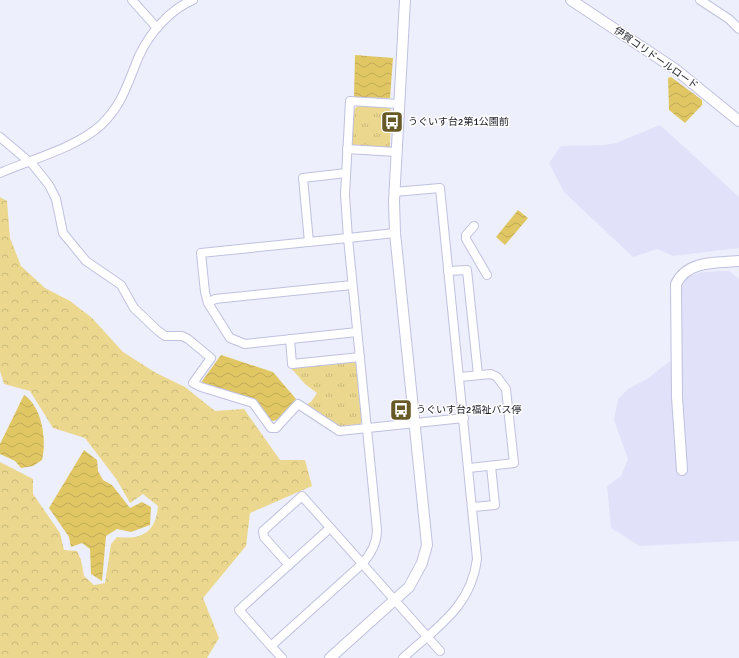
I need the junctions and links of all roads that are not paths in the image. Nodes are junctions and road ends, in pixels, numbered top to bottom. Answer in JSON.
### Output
{"nodes":[{"id":1,"x":132,"y":0,"type":"edge"},
{"id":2,"x":193,"y":0,"type":"edge"},
{"id":3,"x":405,"y":0,"type":"edge"},
{"id":4,"x":571,"y":0,"type":"edge"},
{"id":5,"x":700,"y":0,"type":"edge"},
{"id":6,"x":157,"y":28,"type":"junction"},
{"id":7,"x":739,"y":29,"type":"edge"},
{"id":8,"x":398,"y":104,"type":"junction"},
{"id":9,"x":739,"y":121,"type":"edge"},
{"id":10,"x":0,"y":137,"type":"edge"},
{"id":11,"x":347,"y":149,"type":"junction"},
{"id":12,"x":396,"y":152,"type":"junction"},
{"id":13,"x":27,"y":161,"type":"junction"},
{"id":14,"x":0,"y":173,"type":"edge"},
{"id":15,"x":346,"y":173,"type":"junction"},
{"id":16,"x":394,"y":192,"type":"junction"},
{"id":17,"x":474,"y":226,"type":"dead end"},
{"id":18,"x":395,"y":233,"type":"junction"},
{"id":19,"x":348,"y":238,"type":"junction"},
{"id":20,"x":309,"y":242,"type":"junction"},
{"id":21,"x":739,"y":261,"type":"edge"},
{"id":22,"x":468,"y":270,"type":"junction"},
{"id":23,"x":448,"y":271,"type":"junction"},
{"id":24,"x":352,"y":285,"type":"junction"},
{"id":25,"x":208,"y":303,"type":"junction"},
{"id":26,"x":357,"y":332,"type":"junction"},
{"id":27,"x":290,"y":339,"type":"junction"},
{"id":28,"x":360,"y":357,"type":"junction"},
{"id":29,"x":478,"y":375,"type":"junction"},
{"id":30,"x":460,"y":377,"type":"junction"},
{"id":31,"x":464,"y":418,"type":"junction"},
{"id":32,"x":415,"y":424,"type":"junction"},
{"id":33,"x":367,"y":428,"type":"junction"},
{"id":34,"x":491,"y":466,"type":"junction"},
{"id":35,"x":469,"y":468,"type":"junction"},
{"id":36,"x":682,"y":470,"type":"dead end"},
{"id":37,"x":473,"y":507,"type":"junction"},
{"id":38,"x":330,"y":528,"type":"junction"},
{"id":39,"x":362,"y":564,"type":"junction"},
{"id":40,"x":289,"y":565,"type":"junction"},
{"id":41,"x":395,"y":600,"type":"junction"},
{"id":42,"x":427,"y":636,"type":"junction"},
{"id":43,"x":271,"y":646,"type":"junction"},
{"id":44,"x":440,"y":651,"type":"dead end"},
{"id":45,"x":282,"y":658,"type":"edge"},
{"id":46,"x":330,"y":658,"type":"edge"},
{"id":47,"x":403,"y":658,"type":"edge"}],
"edges":[{"from":1,"to":6,"type":"street"},
{"from":2,"to":6,"type":"street"},
{"from":3,"to":8,"type":"street"},
{"from":4,"to":9,"type":"street","name":"伊賀コリドールロード"},
{"from":5,"to":7,"type":"street"},
{"from":6,"to":13,"type":"street"},
{"from":8,"to":11,"type":"street"},
{"from":8,"to":12,"type":"street"},
{"from":10,"to":13,"type":"street"},
{"from":11,"to":12,"type":"street"},
{"from":11,"to":15,"type":"street"},
{"from":12,"to":16,"type":"street"},
{"from":13,"to":14,"type":"street"},
{"from":13,"to":33,"type":"street"},
{"from":15,"to":19,"type":"street"},
{"from":15,"to":20,"type":"street"},
{"from":16,"to":18,"type":"street"},
{"from":16,"to":23,"type":"street"},
{"from":17,"to":22,"type":"street"},
{"from":18,"to":19,"type":"street"},
{"from":18,"to":32,"type":"street"},
{"from":19,"to":20,"type":"street"},
{"from":19,"to":24,"type":"street"},
{"from":20,"to":25,"type":"street"},
{"from":21,"to":36,"type":"street"},
{"from":22,"to":23,"type":"street"},
{"from":22,"to":29,"type":"street"},
{"from":23,"to":30,"type":"street"},
{"from":24,"to":25,"type":"street"},
{"from":24,"to":26,"type":"street"},
{"from":25,"to":27,"type":"street"},
{"from":26,"to":27,"type":"street"},
{"from":26,"to":28,"type":"street"},
{"from":27,"to":28,"type":"street"},
{"from":28,"to":33,"type":"street"},
{"from":29,"to":30,"type":"street"},
{"from":29,"to":34,"type":"street"},
{"from":30,"to":31,"type":"street"},
{"from":31,"to":32,"type":"street"},
{"from":31,"to":35,"type":"street"},
{"from":32,"to":33,"type":"street"},
{"from":32,"to":41,"type":"street"},
{"from":33,"to":39,"type":"street"},
{"from":34,"to":35,"type":"street"},
{"from":34,"to":37,"type":"street"},
{"from":35,"to":37,"type":"street"},
{"from":37,"to":42,"type":"street"},
{"from":38,"to":39,"type":"street"},
{"from":38,"to":40,"type":"street"},
{"from":38,"to":40,"type":"street"},
{"from":39,"to":41,"type":"street"},
{"from":39,"to":43,"type":"street"},
{"from":40,"to":43,"type":"street"},
{"from":41,"to":42,"type":"street"},
{"from":41,"to":46,"type":"street"},
{"from":42,"to":44,"type":"street"},
{"from":42,"to":47,"type":"street"},
{"from":43,"to":45,"type":"street"}]}
